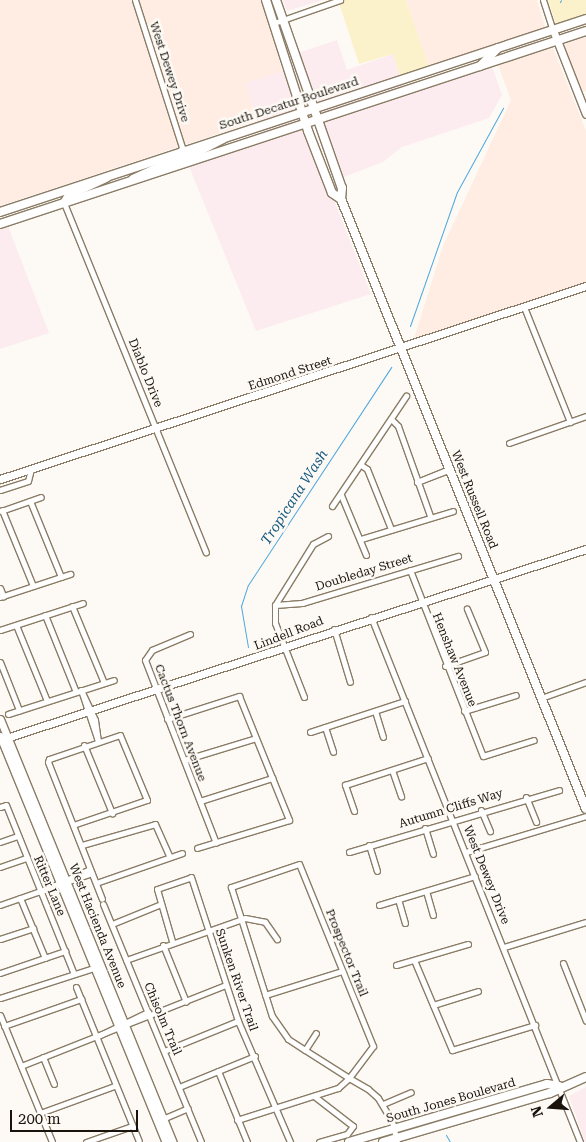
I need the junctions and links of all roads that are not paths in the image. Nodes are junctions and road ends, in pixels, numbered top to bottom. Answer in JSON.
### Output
{"nodes":[{"id":1,"x":135,"y":0,"type":"edge"},
{"id":2,"x":266,"y":0,"type":"edge"},
{"id":3,"x":276,"y":0,"type":"edge"},
{"id":4,"x":340,"y":0,"type":"edge"},
{"id":5,"x":543,"y":0,"type":"edge"},
{"id":6,"x":282,"y":19,"type":"junction"},
{"id":7,"x":586,"y":19,"type":"edge"},
{"id":8,"x":274,"y":23,"type":"junction"},
{"id":9,"x":553,"y":30,"type":"junction"},
{"id":10,"x":586,"y":31,"type":"edge"},
{"id":11,"x":557,"y":41,"type":"junction"},
{"id":12,"x":498,"y":48,"type":"junction"},
{"id":13,"x":480,"y":66,"type":"junction"},
{"id":14,"x":310,"y":108,"type":"junction"},
{"id":15,"x":302,"y":112,"type":"junction"},
{"id":16,"x":586,"y":114,"type":"edge"},
{"id":17,"x":315,"y":120,"type":"junction"},
{"id":18,"x":306,"y":123,"type":"junction"},
{"id":19,"x":228,"y":135,"type":"junction"},
{"id":20,"x":183,"y":150,"type":"junction"},
{"id":21,"x":180,"y":164,"type":"junction"},
{"id":22,"x":112,"y":174,"type":"junction"},
{"id":23,"x":132,"y":180,"type":"junction"},
{"id":24,"x":341,"y":199,"type":"junction"},
{"id":25,"x":64,"y":203,"type":"junction"},
{"id":26,"x":0,"y":212,"type":"edge"},
{"id":27,"x":0,"y":224,"type":"edge"},
{"id":28,"x":586,"y":286,"type":"edge"},
{"id":29,"x":524,"y":307,"type":"junction"},
{"id":30,"x":402,"y":350,"type":"junction"},
{"id":31,"x":406,"y":396,"type":"dead end"},
{"id":32,"x":586,"y":416,"type":"edge"},
{"id":33,"x":391,"y":419,"type":"junction"},
{"id":34,"x":570,"y":422,"type":"junction"},
{"id":35,"x":157,"y":428,"type":"junction"},
{"id":36,"x":509,"y":443,"type":"dead end"},
{"id":37,"x":361,"y":465,"type":"junction"},
{"id":38,"x":450,"y":469,"type":"junction"},
{"id":39,"x":31,"y":470,"type":"junction"},
{"id":40,"x":0,"y":480,"type":"edge"},
{"id":41,"x":417,"y":482,"type":"junction"},
{"id":42,"x":0,"y":490,"type":"edge"},
{"id":43,"x":340,"y":495,"type":"junction"},
{"id":44,"x":41,"y":498,"type":"dead end"},
{"id":45,"x":30,"y":501,"type":"junction"},
{"id":46,"x":332,"y":506,"type":"dead end"},
{"id":47,"x":1,"y":510,"type":"edge"},
{"id":48,"x":453,"y":511,"type":"dead end"},
{"id":49,"x":430,"y":516,"type":"junction"},
{"id":50,"x":391,"y":529,"type":"junction"},
{"id":51,"x":328,"y":536,"type":"dead end"},
{"id":52,"x":361,"y":539,"type":"junction"},
{"id":53,"x":586,"y":549,"type":"edge"},
{"id":54,"x":206,"y":552,"type":"dead end"},
{"id":55,"x":366,"y":555,"type":"dead end"},
{"id":56,"x":458,"y":556,"type":"dead end"},
{"id":57,"x":410,"y":570,"type":"junction"},
{"id":58,"x":70,"y":574,"type":"dead end"},
{"id":59,"x":61,"y":577,"type":"junction"},
{"id":60,"x":495,"y":582,"type":"junction"},
{"id":61,"x":33,"y":586,"type":"junction"},
{"id":62,"x":0,"y":588,"type":"edge"},
{"id":63,"x":2,"y":597,"type":"edge"},
{"id":64,"x":83,"y":603,"type":"dead end"},
{"id":65,"x":420,"y":603,"type":"junction"},
{"id":66,"x":275,"y":605,"type":"junction"},
{"id":67,"x":72,"y":606,"type":"junction"},
{"id":68,"x":467,"y":609,"type":"dead end"},
{"id":69,"x":45,"y":615,"type":"junction"},
{"id":70,"x":371,"y":616,"type":"junction"},
{"id":71,"x":16,"y":625,"type":"junction"},
{"id":72,"x":334,"y":629,"type":"junction"},
{"id":73,"x":0,"y":630,"type":"edge"},
{"id":74,"x":190,"y":634,"type":"dead end"},
{"id":75,"x":285,"y":648,"type":"junction"},
{"id":76,"x":0,"y":662,"type":"edge"},
{"id":77,"x":445,"y":666,"type":"junction"},
{"id":78,"x":114,"y":680,"type":"dead end"},
{"id":79,"x":350,"y":682,"type":"dead end"},
{"id":80,"x":586,"y":682,"type":"edge"},
{"id":81,"x":104,"y":683,"type":"junction"},
{"id":82,"x":156,"y":690,"type":"junction"},
{"id":83,"x":79,"y":691,"type":"junction"},
{"id":84,"x":516,"y":695,"type":"dead end"},
{"id":85,"x":304,"y":697,"type":"dead end"},
{"id":86,"x":542,"y":698,"type":"junction"},
{"id":87,"x":47,"y":701,"type":"junction"},
{"id":88,"x":405,"y":702,"type":"junction"},
{"id":89,"x":19,"y":710,"type":"junction"},
{"id":90,"x":375,"y":711,"type":"junction"},
{"id":91,"x":464,"y":711,"type":"junction"},
{"id":92,"x":88,"y":712,"type":"junction"},
{"id":93,"x":8,"y":714,"type":"dead end"},
{"id":94,"x":0,"y":719,"type":"edge"},
{"id":95,"x":168,"y":719,"type":"junction"},
{"id":96,"x":325,"y":727,"type":"junction"},
{"id":97,"x":310,"y":732,"type":"dead end"},
{"id":98,"x":382,"y":737,"type":"dead end"},
{"id":99,"x":2,"y":738,"type":"edge"},
{"id":100,"x":256,"y":738,"type":"junction"},
{"id":101,"x":534,"y":740,"type":"dead end"},
{"id":102,"x":98,"y":741,"type":"junction"},
{"id":103,"x":84,"y":745,"type":"junction"},
{"id":104,"x":333,"y":752,"type":"dead end"},
{"id":105,"x":428,"y":758,"type":"junction"},
{"id":106,"x":184,"y":760,"type":"junction"},
{"id":107,"x":392,"y":770,"type":"junction"},
{"id":108,"x":272,"y":778,"type":"junction"},
{"id":109,"x":559,"y":790,"type":"dead end"},
{"id":110,"x":401,"y":796,"type":"dead end"},
{"id":111,"x":526,"y":797,"type":"junction"},
{"id":112,"x":200,"y":801,"type":"junction"},
{"id":113,"x":3,"y":806,"type":"edge"},
{"id":114,"x":586,"y":809,"type":"edge"},
{"id":115,"x":481,"y":810,"type":"junction"},
{"id":116,"x":354,"y":811,"type":"dead end"},
{"id":117,"x":112,"y":813,"type":"junction"},
{"id":118,"x":586,"y":816,"type":"edge"},
{"id":119,"x":452,"y":819,"type":"junction"},
{"id":120,"x":536,"y":822,"type":"dead end"},
{"id":121,"x":74,"y":825,"type":"junction"},
{"id":122,"x":425,"y":828,"type":"junction"},
{"id":123,"x":490,"y":831,"type":"dead end"},
{"id":124,"x":17,"y":836,"type":"junction"},
{"id":125,"x":0,"y":842,"type":"edge"},
{"id":126,"x":216,"y":843,"type":"junction"},
{"id":127,"x":369,"y":845,"type":"junction"},
{"id":128,"x":82,"y":846,"type":"junction"},
{"id":129,"x":197,"y":848,"type":"dead end"},
{"id":130,"x":349,"y":852,"type":"dead end"},
{"id":131,"x":466,"y":852,"type":"junction"},
{"id":132,"x":182,"y":853,"type":"dead end"},
{"id":133,"x":433,"y":854,"type":"dead end"},
{"id":134,"x":170,"y":857,"type":"junction"},
{"id":135,"x":26,"y":858,"type":"junction"},
{"id":136,"x":0,"y":867,"type":"edge"},
{"id":137,"x":91,"y":871,"type":"junction"},
{"id":138,"x":377,"y":871,"type":"dead end"},
{"id":139,"x":475,"y":876,"type":"junction"},
{"id":140,"x":63,"y":882,"type":"junction"},
{"id":141,"x":96,"y":883,"type":"junction"},
{"id":142,"x":426,"y":891,"type":"junction"},
{"id":143,"x":40,"y":892,"type":"junction"},
{"id":144,"x":20,"y":898,"type":"junction"},
{"id":145,"x":398,"y":899,"type":"junction"},
{"id":146,"x":161,"y":904,"type":"junction"},
{"id":147,"x":379,"y":905,"type":"dead end"},
{"id":148,"x":0,"y":906,"type":"edge"},
{"id":149,"x":432,"y":915,"type":"dead end"},
{"id":150,"x":241,"y":919,"type":"junction"},
{"id":151,"x":586,"y":922,"type":"edge"},
{"id":152,"x":405,"y":923,"type":"dead end"},
{"id":153,"x":112,"y":924,"type":"junction"},
{"id":154,"x":33,"y":928,"type":"junction"},
{"id":155,"x":208,"y":930,"type":"junction"},
{"id":156,"x":0,"y":939,"type":"edge"},
{"id":157,"x":277,"y":939,"type":"dead end"},
{"id":158,"x":172,"y":941,"type":"junction"},
{"id":159,"x":468,"y":944,"type":"dead end"},
{"id":160,"x":163,"y":945,"type":"junction"},
{"id":161,"x":504,"y":947,"type":"junction"},
{"id":162,"x":65,"y":951,"type":"junction"},
{"id":163,"x":45,"y":958,"type":"junction"},
{"id":164,"x":126,"y":960,"type":"junction"},
{"id":165,"x":414,"y":960,"type":"junction"},
{"id":166,"x":563,"y":963,"type":"dead end"},
{"id":167,"x":396,"y":965,"type":"dead end"},
{"id":168,"x":98,"y":967,"type":"junction"},
{"id":169,"x":342,"y":971,"type":"junction"},
{"id":170,"x":0,"y":973,"type":"edge"},
{"id":171,"x":74,"y":974,"type":"junction"},
{"id":172,"x":226,"y":985,"type":"junction"},
{"id":173,"x":76,"y":987,"type":"dead end"},
{"id":174,"x":478,"y":991,"type":"dead end"},
{"id":175,"x":265,"y":995,"type":"junction"},
{"id":176,"x":0,"y":998,"type":"edge"},
{"id":177,"x":81,"y":999,"type":"junction"},
{"id":178,"x":186,"y":1002,"type":"junction"},
{"id":179,"x":433,"y":1005,"type":"junction"},
{"id":180,"x":149,"y":1014,"type":"junction"},
{"id":181,"x":0,"y":1015,"type":"edge"},
{"id":182,"x":586,"y":1021,"type":"edge"},
{"id":183,"x":238,"y":1022,"type":"junction"},
{"id":184,"x":535,"y":1025,"type":"junction"},
{"id":185,"x":4,"y":1026,"type":"junction"},
{"id":186,"x":122,"y":1026,"type":"junction"},
{"id":187,"x":316,"y":1033,"type":"dead end"},
{"id":188,"x":96,"y":1037,"type":"junction"},
{"id":189,"x":305,"y":1050,"type":"junction"},
{"id":190,"x":164,"y":1052,"type":"junction"},
{"id":191,"x":255,"y":1056,"type":"junction"},
{"id":192,"x":43,"y":1057,"type":"junction"},
{"id":193,"x":21,"y":1066,"type":"junction"},
{"id":194,"x":218,"y":1071,"type":"junction"},
{"id":195,"x":349,"y":1078,"type":"junction"},
{"id":196,"x":586,"y":1078,"type":"edge"},
{"id":197,"x":54,"y":1084,"type":"dead end"},
{"id":198,"x":114,"y":1086,"type":"junction"},
{"id":199,"x":179,"y":1086,"type":"junction"},
{"id":200,"x":559,"y":1086,"type":"junction"},
{"id":201,"x":411,"y":1092,"type":"dead end"},
{"id":202,"x":314,"y":1096,"type":"junction"},
{"id":203,"x":486,"y":1102,"type":"junction"},
{"id":204,"x":383,"y":1104,"type":"junction"},
{"id":205,"x":276,"y":1106,"type":"junction"},
{"id":206,"x":188,"y":1108,"type":"junction"},
{"id":207,"x":40,"y":1113,"type":"junction"},
{"id":208,"x":465,"y":1118,"type":"junction"},
{"id":209,"x":160,"y":1120,"type":"junction"},
{"id":210,"x":237,"y":1120,"type":"junction"},
{"id":211,"x":132,"y":1126,"type":"junction"},
{"id":212,"x":394,"y":1129,"type":"junction"},
{"id":213,"x":397,"y":1140,"type":"edge"},
{"id":214,"x":139,"y":1141,"type":"dead end"},
{"id":215,"x":52,"y":1142,"type":"edge"},
{"id":216,"x":86,"y":1142,"type":"edge"},
{"id":217,"x":166,"y":1142,"type":"edge"},
{"id":218,"x":173,"y":1142,"type":"edge"},
{"id":219,"x":202,"y":1142,"type":"edge"},
{"id":220,"x":246,"y":1142,"type":"edge"},
{"id":221,"x":290,"y":1142,"type":"edge"},
{"id":222,"x":319,"y":1142,"type":"edge"},
{"id":223,"x":349,"y":1142,"type":"edge"},
{"id":224,"x":383,"y":1142,"type":"edge"},
{"id":225,"x":580,"y":1142,"type":"edge"}],
"edges":[{"from":1,"to":20,"type":"street","name":"West Dewey Drive"},
{"from":2,"to":8,"type":"main road","name":"West Russell Road"},
{"from":3,"to":6,"type":"main road","name":"West Russell Road"},
{"from":4,"to":6,"type":"street"},
{"from":5,"to":9,"type":"street"},
{"from":6,"to":8,"type":"street"},
{"from":6,"to":14,"type":"main road","name":"West Russell Road"},
{"from":7,"to":9,"type":"main road","name":"South Decatur Boulevard"},
{"from":8,"to":15,"type":"main road","name":"West Russell Road"},
{"from":9,"to":11,"type":"street"},
{"from":9,"to":12,"type":"main road","name":"South Decatur Boulevard"},
{"from":10,"to":11,"type":"main road","name":"South Decatur Boulevard"},
{"from":11,"to":13,"type":"main road","name":"South Decatur Boulevard"},
{"from":11,"to":16,"type":"street"},
{"from":12,"to":13,"type":"main road"},
{"from":12,"to":14,"type":"main road","name":"South Decatur Boulevard"},
{"from":13,"to":17,"type":"main road","name":"South Decatur Boulevard"},
{"from":14,"to":15,"type":"main road","name":"South Decatur Boulevard"},
{"from":14,"to":17,"type":"main road","name":"West Russell Road"},
{"from":15,"to":18,"type":"main road","name":"West Russell Road"},
{"from":15,"to":19,"type":"main road","name":"South Decatur Boulevard"},
{"from":17,"to":18,"type":"main road","name":"South Decatur Boulevard"},
{"from":17,"to":24,"type":"main road","name":"West Russell Road"},
{"from":18,"to":21,"type":"main road","name":"South Decatur Boulevard"},
{"from":18,"to":24,"type":"main road","name":"West Russell Road"},
{"from":19,"to":20,"type":"main road","name":"South Decatur Boulevard"},
{"from":19,"to":21,"type":"main road"},
{"from":20,"to":22,"type":"main road","name":"South Decatur Boulevard"},
{"from":20,"to":23,"type":"main road"},
{"from":21,"to":23,"type":"main road","name":"South Decatur Boulevard"},
{"from":22,"to":25,"type":"main road"},
{"from":22,"to":26,"type":"main road","name":"South Decatur Boulevard"},
{"from":23,"to":25,"type":"main road","name":"South Decatur Boulevard"},
{"from":24,"to":30,"type":"main road","name":"West Russell Road"},
{"from":25,"to":27,"type":"main road","name":"South Decatur Boulevard"},
{"from":25,"to":35,"type":"street","name":"Diablo Drive"},
{"from":28,"to":29,"type":"street","name":"Edmond Street"},
{"from":29,"to":30,"type":"street","name":"Edmond Street"},
{"from":29,"to":34,"type":"street"},
{"from":30,"to":35,"type":"street","name":"Edmond Street"},
{"from":30,"to":38,"type":"main road","name":"West Russell Road"},
{"from":31,"to":33,"type":"street"},
{"from":32,"to":34,"type":"street"},
{"from":33,"to":37,"type":"street"},
{"from":33,"to":41,"type":"street"},
{"from":34,"to":36,"type":"street"},
{"from":35,"to":39,"type":"street","name":"Edmond Street"},
{"from":35,"to":54,"type":"street","name":"Diablo Drive"},
{"from":37,"to":43,"type":"street"},
{"from":37,"to":50,"type":"street"},
{"from":38,"to":41,"type":"street"},
{"from":38,"to":60,"type":"main road","name":"West Russell Road"},
{"from":39,"to":40,"type":"street","name":"Edmond Street"},
{"from":39,"to":42,"type":"street"},
{"from":41,"to":49,"type":"street"},
{"from":43,"to":46,"type":"street"},
{"from":43,"to":52,"type":"street"},
{"from":44,"to":45,"type":"street"},
{"from":45,"to":47,"type":"street"},
{"from":45,"to":59,"type":"street"},
{"from":47,"to":61,"type":"street"},
{"from":48,"to":49,"type":"street"},
{"from":49,"to":50,"type":"street"},
{"from":50,"to":52,"type":"street"},
{"from":51,"to":66,"type":"street"},
{"from":52,"to":55,"type":"street"},
{"from":53,"to":60,"type":"street","name":"Lindell Road"},
{"from":56,"to":57,"type":"street","name":"Doubleday Street"},
{"from":57,"to":65,"type":"street","name":"Henshaw Avenue"},
{"from":57,"to":66,"type":"street","name":"Doubleday Street"},
{"from":58,"to":59,"type":"street"},
{"from":59,"to":61,"type":"street"},
{"from":60,"to":65,"type":"street","name":"Lindell Road"},
{"from":60,"to":86,"type":"main road","name":"West Russell Road"},
{"from":61,"to":63,"type":"street"},
{"from":62,"to":63,"type":"street"},
{"from":64,"to":67,"type":"street"},
{"from":65,"to":70,"type":"street","name":"Lindell Road"},
{"from":65,"to":77,"type":"street","name":"Henshaw Avenue"},
{"from":66,"to":75,"type":"street"},
{"from":67,"to":69,"type":"street"},
{"from":67,"to":81,"type":"street"},
{"from":68,"to":77,"type":"street"},
{"from":69,"to":71,"type":"street"},
{"from":69,"to":83,"type":"street"},
{"from":70,"to":72,"type":"street","name":"Lindell Road"},
{"from":70,"to":88,"type":"street","name":"West Dewey Drive"},
{"from":71,"to":73,"type":"street"},
{"from":71,"to":87,"type":"street"},
{"from":72,"to":75,"type":"street","name":"Lindell Road"},
{"from":72,"to":79,"type":"street"},
{"from":74,"to":82,"type":"street","name":"Cactus Thorn Avenue"},
{"from":75,"to":82,"type":"street","name":"Lindell Road"},
{"from":75,"to":85,"type":"street"},
{"from":76,"to":89,"type":"street"},
{"from":77,"to":91,"type":"street","name":"Henshaw Avenue"},
{"from":78,"to":81,"type":"street"},
{"from":80,"to":86,"type":"street"},
{"from":81,"to":83,"type":"street"},
{"from":82,"to":92,"type":"street","name":"Lindell Road"},
{"from":82,"to":95,"type":"street","name":"Cactus Thorn Avenue"},
{"from":83,"to":87,"type":"street"},
{"from":83,"to":92,"type":"street"},
{"from":84,"to":91,"type":"street"},
{"from":86,"to":114,"type":"main road","name":"West Russell Road"},
{"from":87,"to":89,"type":"street"},
{"from":88,"to":90,"type":"street"},
{"from":88,"to":105,"type":"street","name":"West Dewey Drive"},
{"from":89,"to":93,"type":"street"},
{"from":90,"to":96,"type":"street"},
{"from":90,"to":98,"type":"street"},
{"from":91,"to":101,"type":"street","name":"Henshaw Avenue"},
{"from":92,"to":99,"type":"street","name":"Lindell Road"},
{"from":92,"to":102,"type":"street"},
{"from":94,"to":99,"type":"street","name":"West Hacienda Avenue"},
{"from":95,"to":100,"type":"street"},
{"from":95,"to":106,"type":"street","name":"Cactus Thorn Avenue"},
{"from":96,"to":97,"type":"street"},
{"from":96,"to":104,"type":"street"},
{"from":99,"to":140,"type":"street","name":"West Hacienda Avenue"},
{"from":100,"to":106,"type":"street"},
{"from":100,"to":108,"type":"street"},
{"from":102,"to":103,"type":"street"},
{"from":102,"to":117,"type":"street"},
{"from":103,"to":117,"type":"street"},
{"from":103,"to":121,"type":"street","name":"Chisolm Trail"},
{"from":105,"to":107,"type":"street"},
{"from":105,"to":119,"type":"street","name":"West Dewey Drive"},
{"from":106,"to":112,"type":"street","name":"Cactus Thorn Avenue"},
{"from":107,"to":110,"type":"street"},
{"from":107,"to":116,"type":"street"},
{"from":108,"to":112,"type":"street"},
{"from":108,"to":126,"type":"street"},
{"from":109,"to":111,"type":"street","name":"Autumn Cliffs Way"},
{"from":111,"to":115,"type":"street","name":"Autumn Cliffs Way"},
{"from":111,"to":120,"type":"street"},
{"from":112,"to":126,"type":"street","name":"Cactus Thorn Avenue"},
{"from":113,"to":124,"type":"street","name":"Ritter Lane"},
{"from":115,"to":119,"type":"street","name":"Autumn Cliffs Way"},
{"from":115,"to":123,"type":"street"},
{"from":117,"to":121,"type":"street"},
{"from":118,"to":131,"type":"street"},
{"from":119,"to":122,"type":"street","name":"Autumn Cliffs Way"},
{"from":119,"to":131,"type":"street","name":"West Dewey Drive"},
{"from":121,"to":128,"type":"street","name":"Chisolm Trail"},
{"from":122,"to":127,"type":"street","name":"Autumn Cliffs Way"},
{"from":122,"to":133,"type":"street"},
{"from":124,"to":125,"type":"street"},
{"from":124,"to":135,"type":"street","name":"Ritter Lane"},
{"from":126,"to":129,"type":"street"},
{"from":127,"to":130,"type":"street","name":"Autumn Cliffs Way"},
{"from":127,"to":138,"type":"street"},
{"from":128,"to":134,"type":"street"},
{"from":128,"to":137,"type":"street","name":"Chisolm Trail"},
{"from":131,"to":139,"type":"street","name":"West Dewey Drive"},
{"from":132,"to":134,"type":"street"},
{"from":134,"to":141,"type":"street"},
{"from":135,"to":136,"type":"street"},
{"from":135,"to":143,"type":"street","name":"Ritter Lane"},
{"from":137,"to":140,"type":"street"},
{"from":137,"to":141,"type":"street","name":"Chisolm Trail"},
{"from":139,"to":142,"type":"street"},
{"from":139,"to":161,"type":"street","name":"West Dewey Drive"},
{"from":140,"to":143,"type":"street"},
{"from":140,"to":168,"type":"street","name":"West Hacienda Avenue"},
{"from":141,"to":153,"type":"street","name":"Chisolm Trail"},
{"from":142,"to":145,"type":"street"},
{"from":142,"to":149,"type":"street"},
{"from":143,"to":144,"type":"street"},
{"from":143,"to":162,"type":"street","name":"Ritter Lane"},
{"from":144,"to":148,"type":"street"},
{"from":144,"to":154,"type":"street"},
{"from":145,"to":147,"type":"street"},
{"from":145,"to":152,"type":"street"},
{"from":146,"to":153,"type":"street"},
{"from":146,"to":155,"type":"street","name":"Sunken River Trail"},
{"from":146,"to":158,"type":"street"},
{"from":150,"to":155,"type":"street"},
{"from":150,"to":157,"type":"street"},
{"from":150,"to":169,"type":"street","name":"Prospector Trail"},
{"from":150,"to":175,"type":"street"},
{"from":151,"to":161,"type":"street"},
{"from":153,"to":164,"type":"street","name":"Chisolm Trail"},
{"from":154,"to":156,"type":"street"},
{"from":154,"to":163,"type":"street"},
{"from":155,"to":158,"type":"street"},
{"from":155,"to":172,"type":"street","name":"Sunken River Trail"},
{"from":158,"to":160,"type":"street"},
{"from":159,"to":165,"type":"street"},
{"from":160,"to":164,"type":"street"},
{"from":160,"to":178,"type":"street"},
{"from":161,"to":184,"type":"street","name":"West Dewey Drive"},
{"from":162,"to":163,"type":"street"},
{"from":162,"to":171,"type":"street","name":"Ritter Lane"},
{"from":163,"to":170,"type":"street"},
{"from":164,"to":180,"type":"street","name":"Chisolm Trail"},
{"from":165,"to":167,"type":"street"},
{"from":165,"to":179,"type":"street"},
{"from":166,"to":182,"type":"street"},
{"from":168,"to":171,"type":"street"},
{"from":168,"to":186,"type":"street","name":"West Hacienda Avenue"},
{"from":169,"to":175,"type":"street"},
{"from":169,"to":195,"type":"street","name":"Prospector Trail"},
{"from":171,"to":176,"type":"street"},
{"from":172,"to":178,"type":"street"},
{"from":172,"to":183,"type":"street","name":"Sunken River Trail"},
{"from":173,"to":177,"type":"street"},
{"from":174,"to":179,"type":"street"},
{"from":175,"to":189,"type":"street"},
{"from":177,"to":185,"type":"street"},
{"from":177,"to":188,"type":"street"},
{"from":178,"to":180,"type":"street"},
{"from":179,"to":184,"type":"street"},
{"from":180,"to":186,"type":"street"},
{"from":180,"to":190,"type":"street","name":"Chisolm Trail"},
{"from":181,"to":185,"type":"street"},
{"from":183,"to":190,"type":"street"},
{"from":183,"to":191,"type":"street","name":"Sunken River Trail"},
{"from":184,"to":200,"type":"street","name":"West Dewey Drive"},
{"from":185,"to":193,"type":"street"},
{"from":186,"to":188,"type":"street"},
{"from":186,"to":209,"type":"street","name":"West Hacienda Avenue"},
{"from":187,"to":189,"type":"street"},
{"from":188,"to":192,"type":"street"},
{"from":188,"to":198,"type":"street"},
{"from":189,"to":195,"type":"street"},
{"from":190,"to":199,"type":"street","name":"Chisolm Trail"},
{"from":191,"to":194,"type":"street"},
{"from":191,"to":205,"type":"street","name":"Sunken River Trail"},
{"from":192,"to":193,"type":"street"},
{"from":192,"to":197,"type":"street"},
{"from":193,"to":207,"type":"street"},
{"from":194,"to":199,"type":"street"},
{"from":194,"to":210,"type":"street"},
{"from":195,"to":202,"type":"street"},
{"from":195,"to":204,"type":"street"},
{"from":196,"to":200,"type":"main road","name":"South Jones Boulevard"},
{"from":198,"to":207,"type":"street"},
{"from":198,"to":211,"type":"street"},
{"from":199,"to":206,"type":"street","name":"Chisolm Trail"},
{"from":200,"to":203,"type":"main road","name":"South Jones Boulevard"},
{"from":200,"to":208,"type":"main road","name":"South Jones Boulevard"},
{"from":200,"to":225,"type":"street","name":"West Dewey Drive"},
{"from":201,"to":204,"type":"street"},
{"from":202,"to":205,"type":"street"},
{"from":202,"to":222,"type":"street"},
{"from":203,"to":208,"type":"main road"},
{"from":203,"to":212,"type":"main road","name":"South Jones Boulevard"},
{"from":204,"to":212,"type":"street"},
{"from":205,"to":210,"type":"street"},
{"from":205,"to":221,"type":"street","name":"Sunken River Trail"},
{"from":206,"to":209,"type":"street"},
{"from":206,"to":219,"type":"street","name":"Chisolm Trail"},
{"from":207,"to":215,"type":"street"},
{"from":208,"to":213,"type":"main road","name":"South Jones Boulevard"},
{"from":209,"to":217,"type":"street","name":"West Hacienda Avenue"},
{"from":209,"to":218,"type":"street","name":"West Hacienda Avenue"},
{"from":210,"to":220,"type":"street"},
{"from":211,"to":214,"type":"street"},
{"from":211,"to":216,"type":"street"},
{"from":212,"to":213,"type":"street"},
{"from":212,"to":223,"type":"main road","name":"South Jones Boulevard"},
{"from":213,"to":224,"type":"main road","name":"South Jones Boulevard"}]}
